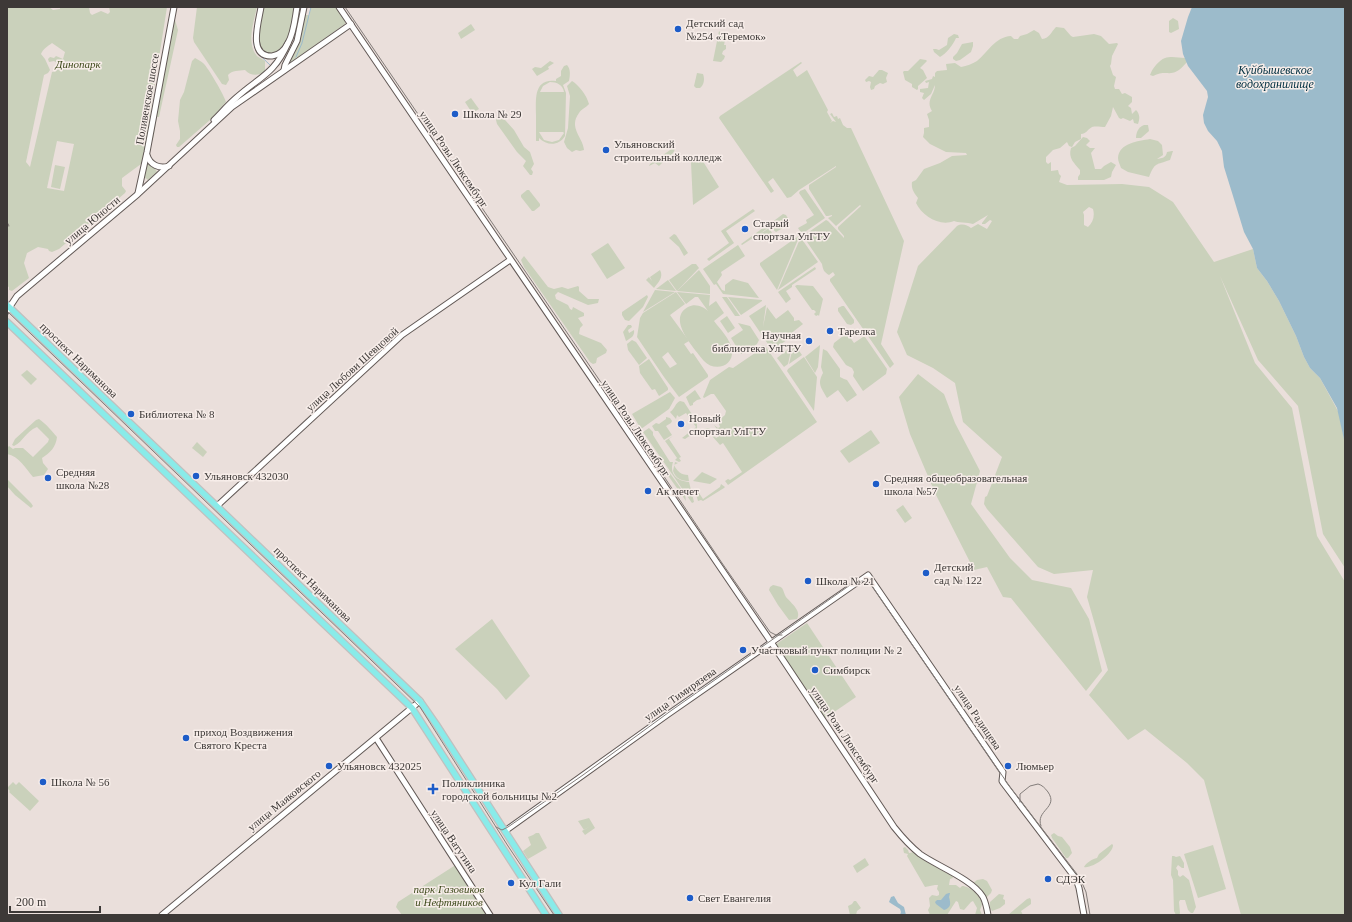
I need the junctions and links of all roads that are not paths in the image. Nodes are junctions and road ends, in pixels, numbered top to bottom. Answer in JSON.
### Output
{"nodes":[{"id":1,"x":174,"y":7,"type":"edge"},
{"id":2,"x":261,"y":7,"type":"edge"},
{"id":3,"x":297,"y":7,"type":"edge"},
{"id":4,"x":304,"y":7,"type":"edge"},
{"id":5,"x":340,"y":7,"type":"edge"},
{"id":6,"x":349,"y":22,"type":"junction"},
{"id":7,"x":288,"y":43,"type":"junction"},
{"id":8,"x":284,"y":70,"type":"junction"},
{"id":9,"x":189,"y":147,"type":"junction"},
{"id":10,"x":147,"y":152,"type":"junction"},
{"id":11,"x":169,"y":166,"type":"junction"},
{"id":12,"x":138,"y":194,"type":"junction"},
{"id":13,"x":510,"y":260,"type":"junction"},
{"id":14,"x":8,"y":308,"type":"edge"},
{"id":15,"x":7,"y":322,"type":"edge"},
{"id":16,"x":217,"y":506,"type":"junction"},
{"id":17,"x":210,"y":515,"type":"junction"},
{"id":18,"x":868,"y":575,"type":"joint"},
{"id":19,"x":771,"y":642,"type":"junction"},
{"id":20,"x":420,"y":701,"type":"junction"},
{"id":21,"x":412,"y":708,"type":"junction"},
{"id":22,"x":376,"y":738,"type":"junction"},
{"id":23,"x":505,"y":831,"type":"junction"},
{"id":24,"x":162,"y":915,"type":"edge"},
{"id":25,"x":490,"y":915,"type":"edge"},
{"id":26,"x":546,"y":915,"type":"edge"},
{"id":27,"x":559,"y":915,"type":"edge"},
{"id":28,"x":988,"y":915,"type":"edge"},
{"id":29,"x":1084,"y":915,"type":"edge"}],
"edges":[{"from":1,"to":10,"type":"street","name":"Поливенское шоссе"},
{"from":2,"to":7,"type":"street"},
{"from":3,"to":7,"type":"street","name":"улица Юности"},
{"from":4,"to":8,"type":"street"},
{"from":5,"to":6,"type":"street","name":"улица Розы Люксембург"},
{"from":6,"to":8,"type":"street","name":"улица Юности"},
{"from":6,"to":13,"type":"street","name":"улица Розы Люксембург"},
{"from":7,"to":9,"type":"street","name":"улица Юности"},
{"from":8,"to":9,"type":"street","name":"улица Юности"},
{"from":9,"to":11,"type":"street","name":"улица Юности"},
{"from":10,"to":11,"type":"street"},
{"from":10,"to":12,"type":"street","name":"Поливенское шоссе"},
{"from":11,"to":12,"type":"street","name":"улица Юности"},
{"from":12,"to":14,"type":"street","name":"улица Юности"},
{"from":13,"to":16,"type":"street","name":"улица Любови Шевцовой"},
{"from":13,"to":19,"type":"street","name":"улица Розы Люксембург"},
{"from":14,"to":16,"type":"main road","name":"проспект Нариманова"},
{"from":15,"to":17,"type":"main road","name":"проспект Нариманова"},
{"from":16,"to":17,"type":"main road"},
{"from":16,"to":20,"type":"main road","name":"проспект Нариманова"},
{"from":17,"to":21,"type":"main road","name":"проспект Нариманова"},
{"from":18,"to":19,"type":"street","name":"улица Тимирязева"},
{"from":18,"to":29,"type":"street","name":"улица Радищева"},
{"from":19,"to":23,"type":"street","name":"улица Тимирязева"},
{"from":19,"to":28,"type":"street","name":"улица Розы Люксембург"},
{"from":20,"to":21,"type":"street","name":"улица Маяковского"},
{"from":20,"to":23,"type":"main road","name":"проспект Нариманова"},
{"from":21,"to":22,"type":"street","name":"улица Маяковского"},
{"from":21,"to":26,"type":"main road","name":"проспект Нариманова"},
{"from":22,"to":24,"type":"street","name":"улица Маяковского"},
{"from":22,"to":25,"type":"street","name":"улица Ватутина"},
{"from":23,"to":27,"type":"main road","name":"проспект Нариманова"}]}
